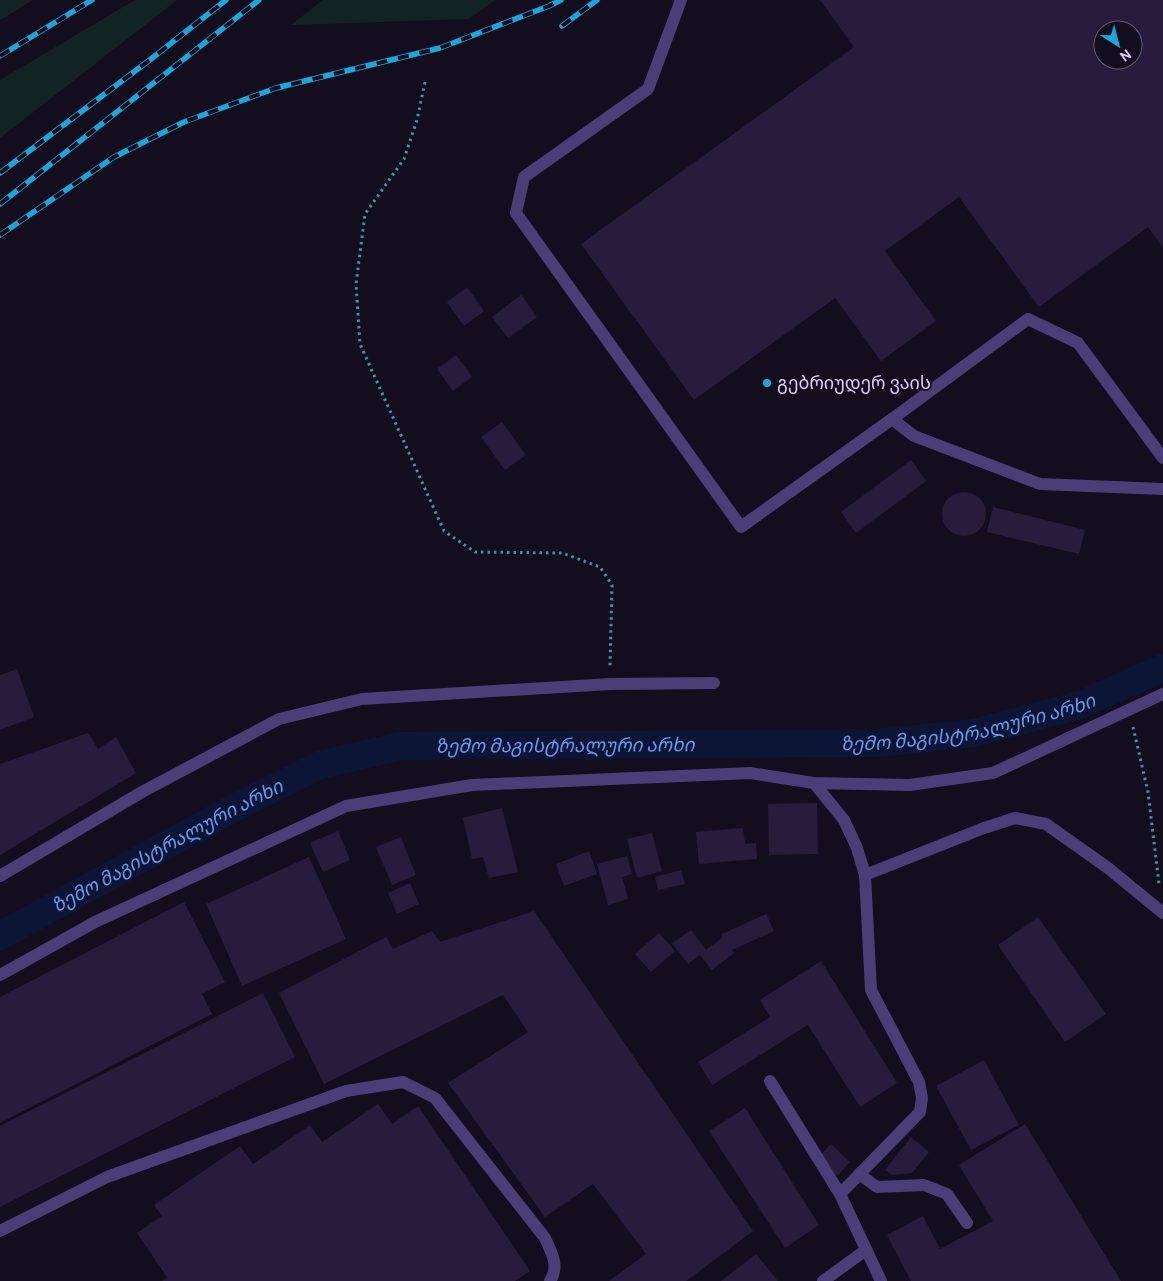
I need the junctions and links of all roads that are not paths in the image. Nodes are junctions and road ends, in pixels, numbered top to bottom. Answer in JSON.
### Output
{"nodes":[{"id":1,"x":681,"y":0,"type":"edge"},
{"id":2,"x":892,"y":419,"type":"junction"},
{"id":3,"x":1163,"y":458,"type":"edge"},
{"id":4,"x":1163,"y":488,"type":"edge"},
{"id":5,"x":714,"y":683,"type":"dead end"},
{"id":6,"x":1163,"y":694,"type":"edge"},
{"id":7,"x":814,"y":783,"type":"junction"},
{"id":8,"x":865,"y":875,"type":"junction"},
{"id":9,"x":0,"y":876,"type":"edge"},
{"id":10,"x":1163,"y":913,"type":"edge"},
{"id":11,"x":0,"y":976,"type":"edge"},
{"id":12,"x":770,"y":1081,"type":"dead end"},
{"id":13,"x":859,"y":1174,"type":"junction"},
{"id":14,"x":840,"y":1194,"type":"junction"},
{"id":15,"x":967,"y":1223,"type":"dead end"},
{"id":16,"x":0,"y":1231,"type":"edge"},
{"id":17,"x":866,"y":1250,"type":"junction"},
{"id":18,"x":550,"y":1281,"type":"edge"},
{"id":19,"x":823,"y":1281,"type":"edge"},
{"id":20,"x":881,"y":1281,"type":"edge"}],
"edges":[{"from":1,"to":2,"type":"street"},
{"from":2,"to":3,"type":"street"},
{"from":2,"to":4,"type":"street"},
{"from":5,"to":9,"type":"street"},
{"from":6,"to":7,"type":"street"},
{"from":7,"to":8,"type":"street"},
{"from":7,"to":11,"type":"street"},
{"from":8,"to":10,"type":"street"},
{"from":8,"to":13,"type":"street"},
{"from":12,"to":14,"type":"street"},
{"from":13,"to":14,"type":"street"},
{"from":13,"to":15,"type":"street"},
{"from":14,"to":17,"type":"street"},
{"from":16,"to":18,"type":"street"},
{"from":17,"to":19,"type":"street"},
{"from":17,"to":20,"type":"street"}]}
